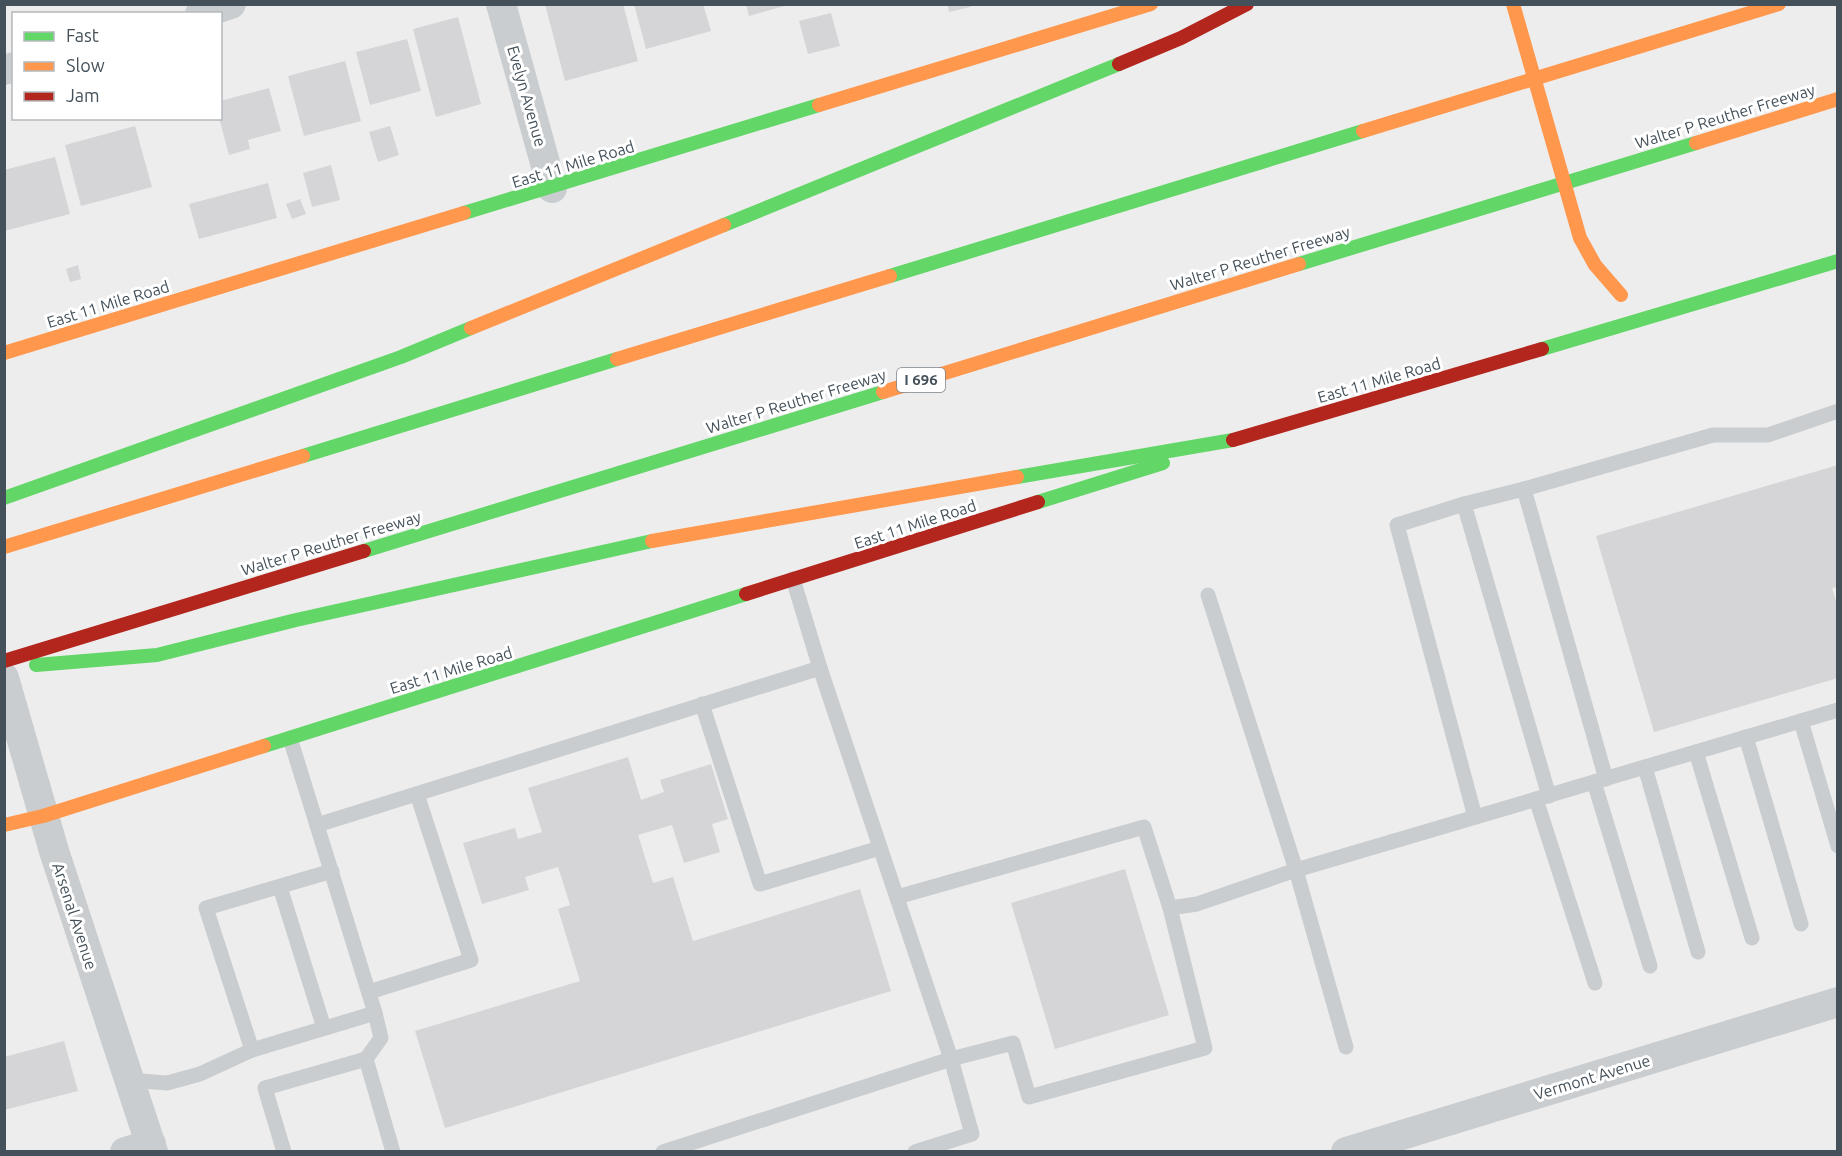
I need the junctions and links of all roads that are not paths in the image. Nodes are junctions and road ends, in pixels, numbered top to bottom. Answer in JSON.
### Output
{"nodes":[{"id":1,"x":231,"y":4,"type":"edge"},
{"id":2,"x":501,"y":4,"type":"edge"},
{"id":3,"x":1151,"y":4,"type":"edge"},
{"id":4,"x":1247,"y":4,"type":"edge"},
{"id":5,"x":1513,"y":4,"type":"edge"},
{"id":6,"x":1779,"y":4,"type":"edge"},
{"id":7,"x":206,"y":12,"type":"edge"},
{"id":8,"x":1838,"y":99,"type":"edge"},
{"id":9,"x":552,"y":188,"type":"junction"},
{"id":10,"x":1838,"y":261,"type":"edge"},
{"id":11,"x":1665,"y":313,"type":"junction"},
{"id":12,"x":4,"y":352,"type":"edge"},
{"id":13,"x":1838,"y":411,"type":"edge"},
{"id":14,"x":1233,"y":440,"type":"junction"},
{"id":15,"x":1524,"y":489,"type":"junction"},
{"id":16,"x":4,"y":498,"type":"edge"},
{"id":17,"x":1464,"y":504,"type":"junction"},
{"id":18,"x":4,"y":547,"type":"edge"},
{"id":19,"x":793,"y":579,"type":"junction"},
{"id":20,"x":1208,"y":595,"type":"dead end"},
{"id":21,"x":4,"y":661,"type":"edge"},
{"id":22,"x":4,"y":668,"type":"edge"},
{"id":23,"x":820,"y":668,"type":"junction"},
{"id":24,"x":4,"y":678,"type":"edge"},
{"id":25,"x":702,"y":704,"type":"junction"},
{"id":26,"x":1838,"y":710,"type":"edge"},
{"id":27,"x":1801,"y":721,"type":"junction"},
{"id":28,"x":1746,"y":737,"type":"junction"},
{"id":29,"x":290,"y":738,"type":"junction"},
{"id":30,"x":1696,"y":752,"type":"junction"},
{"id":31,"x":1645,"y":767,"type":"junction"},
{"id":32,"x":1600,"y":780,"type":"junction"},
{"id":33,"x":417,"y":794,"type":"junction"},
{"id":34,"x":1543,"y":797,"type":"junction"},
{"id":35,"x":44,"y":816,"type":"junction"},
{"id":36,"x":1475,"y":817,"type":"junction"},
{"id":37,"x":4,"y":825,"type":"edge"},
{"id":38,"x":317,"y":825,"type":"junction"},
{"id":39,"x":1838,"y":846,"type":"edge"},
{"id":40,"x":880,"y":848,"type":"junction"},
{"id":41,"x":1296,"y":870,"type":"junction"},
{"id":42,"x":332,"y":871,"type":"junction"},
{"id":43,"x":280,"y":887,"type":"junction"},
{"id":44,"x":897,"y":897,"type":"junction"},
{"id":45,"x":1170,"y":908,"type":"junction"},
{"id":46,"x":1801,"y":924,"type":"dead end"},
{"id":47,"x":1752,"y":938,"type":"dead end"},
{"id":48,"x":1698,"y":952,"type":"dead end"},
{"id":49,"x":1650,"y":966,"type":"dead end"},
{"id":50,"x":1595,"y":983,"type":"dead end"},
{"id":51,"x":369,"y":992,"type":"junction"},
{"id":52,"x":1838,"y":1002,"type":"edge"},
{"id":53,"x":375,"y":1013,"type":"junction"},
{"id":54,"x":324,"y":1028,"type":"junction"},
{"id":55,"x":1346,"y":1047,"type":"dead end"},
{"id":56,"x":252,"y":1050,"type":"junction"},
{"id":57,"x":366,"y":1059,"type":"junction"},
{"id":58,"x":951,"y":1059,"type":"junction"},
{"id":59,"x":129,"y":1080,"type":"junction"},
{"id":60,"x":143,"y":1149,"type":"edge"},
{"id":61,"x":284,"y":1152,"type":"edge"},
{"id":62,"x":393,"y":1152,"type":"edge"},
{"id":63,"x":663,"y":1152,"type":"edge"},
{"id":64,"x":915,"y":1152,"type":"edge"},
{"id":65,"x":1346,"y":1152,"type":"edge"}],
"edges":[{"from":1,"to":7,"type":"street"},
{"from":2,"to":9,"type":"street","name":"Evelyn Avenue"},
{"from":3,"to":9,"type":"main road","name":"East 11 Mile Road"},
{"from":4,"to":16,"type":"main road"},
{"from":5,"to":11,"type":"main road","bridge":true},
{"from":6,"to":18,"type":"main road"},
{"from":8,"to":21,"type":"main road","name":"Walter P Reuther Freeway","number":"I 696"},
{"from":9,"to":12,"type":"main road","name":"East 11 Mile Road"},
{"from":10,"to":11,"type":"main road","name":"East 11 Mile Road"},
{"from":11,"to":14,"type":"main road","name":"East 11 Mile Road"},
{"from":13,"to":15,"type":"lane"},
{"from":14,"to":19,"type":"main road","name":"East 11 Mile Road"},
{"from":14,"to":22,"type":"main road"},
{"from":15,"to":17,"type":"lane"},
{"from":15,"to":32,"type":"lane"},
{"from":17,"to":34,"type":"lane"},
{"from":17,"to":36,"type":"lane"},
{"from":19,"to":23,"type":"lane"},
{"from":19,"to":29,"type":"main road","name":"East 11 Mile Road"},
{"from":20,"to":41,"type":"lane"},
{"from":23,"to":25,"type":"lane"},
{"from":23,"to":40,"type":"lane"},
{"from":24,"to":35,"type":"street","name":"Arsenal Avenue"},
{"from":25,"to":33,"type":"lane"},
{"from":25,"to":40,"type":"lane"},
{"from":26,"to":27,"type":"lane"},
{"from":27,"to":28,"type":"lane"},
{"from":27,"to":39,"type":"lane"},
{"from":28,"to":30,"type":"lane"},
{"from":28,"to":46,"type":"lane"},
{"from":29,"to":35,"type":"main road","name":"East 11 Mile Road"},
{"from":29,"to":38,"type":"lane"},
{"from":30,"to":31,"type":"lane"},
{"from":30,"to":47,"type":"lane"},
{"from":31,"to":32,"type":"lane"},
{"from":31,"to":48,"type":"lane"},
{"from":32,"to":34,"type":"lane"},
{"from":32,"to":49,"type":"lane"},
{"from":33,"to":38,"type":"lane"},
{"from":33,"to":51,"type":"lane"},
{"from":34,"to":36,"type":"lane"},
{"from":34,"to":50,"type":"lane"},
{"from":35,"to":37,"type":"main road","name":"East 11 Mile Road"},
{"from":35,"to":59,"type":"street","name":"Arsenal Avenue"},
{"from":36,"to":41,"type":"lane"},
{"from":38,"to":42,"type":"lane"},
{"from":40,"to":44,"type":"lane"},
{"from":41,"to":45,"type":"lane"},
{"from":41,"to":55,"type":"lane"},
{"from":42,"to":43,"type":"lane"},
{"from":42,"to":51,"type":"lane"},
{"from":43,"to":54,"type":"lane"},
{"from":43,"to":56,"type":"lane"},
{"from":44,"to":45,"type":"lane"},
{"from":44,"to":58,"type":"lane"},
{"from":45,"to":58,"type":"lane"},
{"from":51,"to":53,"type":"lane"},
{"from":52,"to":65,"type":"street","name":"Vermont Avenue"},
{"from":53,"to":54,"type":"lane"},
{"from":53,"to":57,"type":"lane"},
{"from":54,"to":56,"type":"lane"},
{"from":56,"to":59,"type":"lane"},
{"from":57,"to":61,"type":"lane"},
{"from":57,"to":62,"type":"lane"},
{"from":58,"to":63,"type":"lane"},
{"from":58,"to":64,"type":"lane"},
{"from":59,"to":60,"type":"street","name":"Arsenal Avenue"}]}
